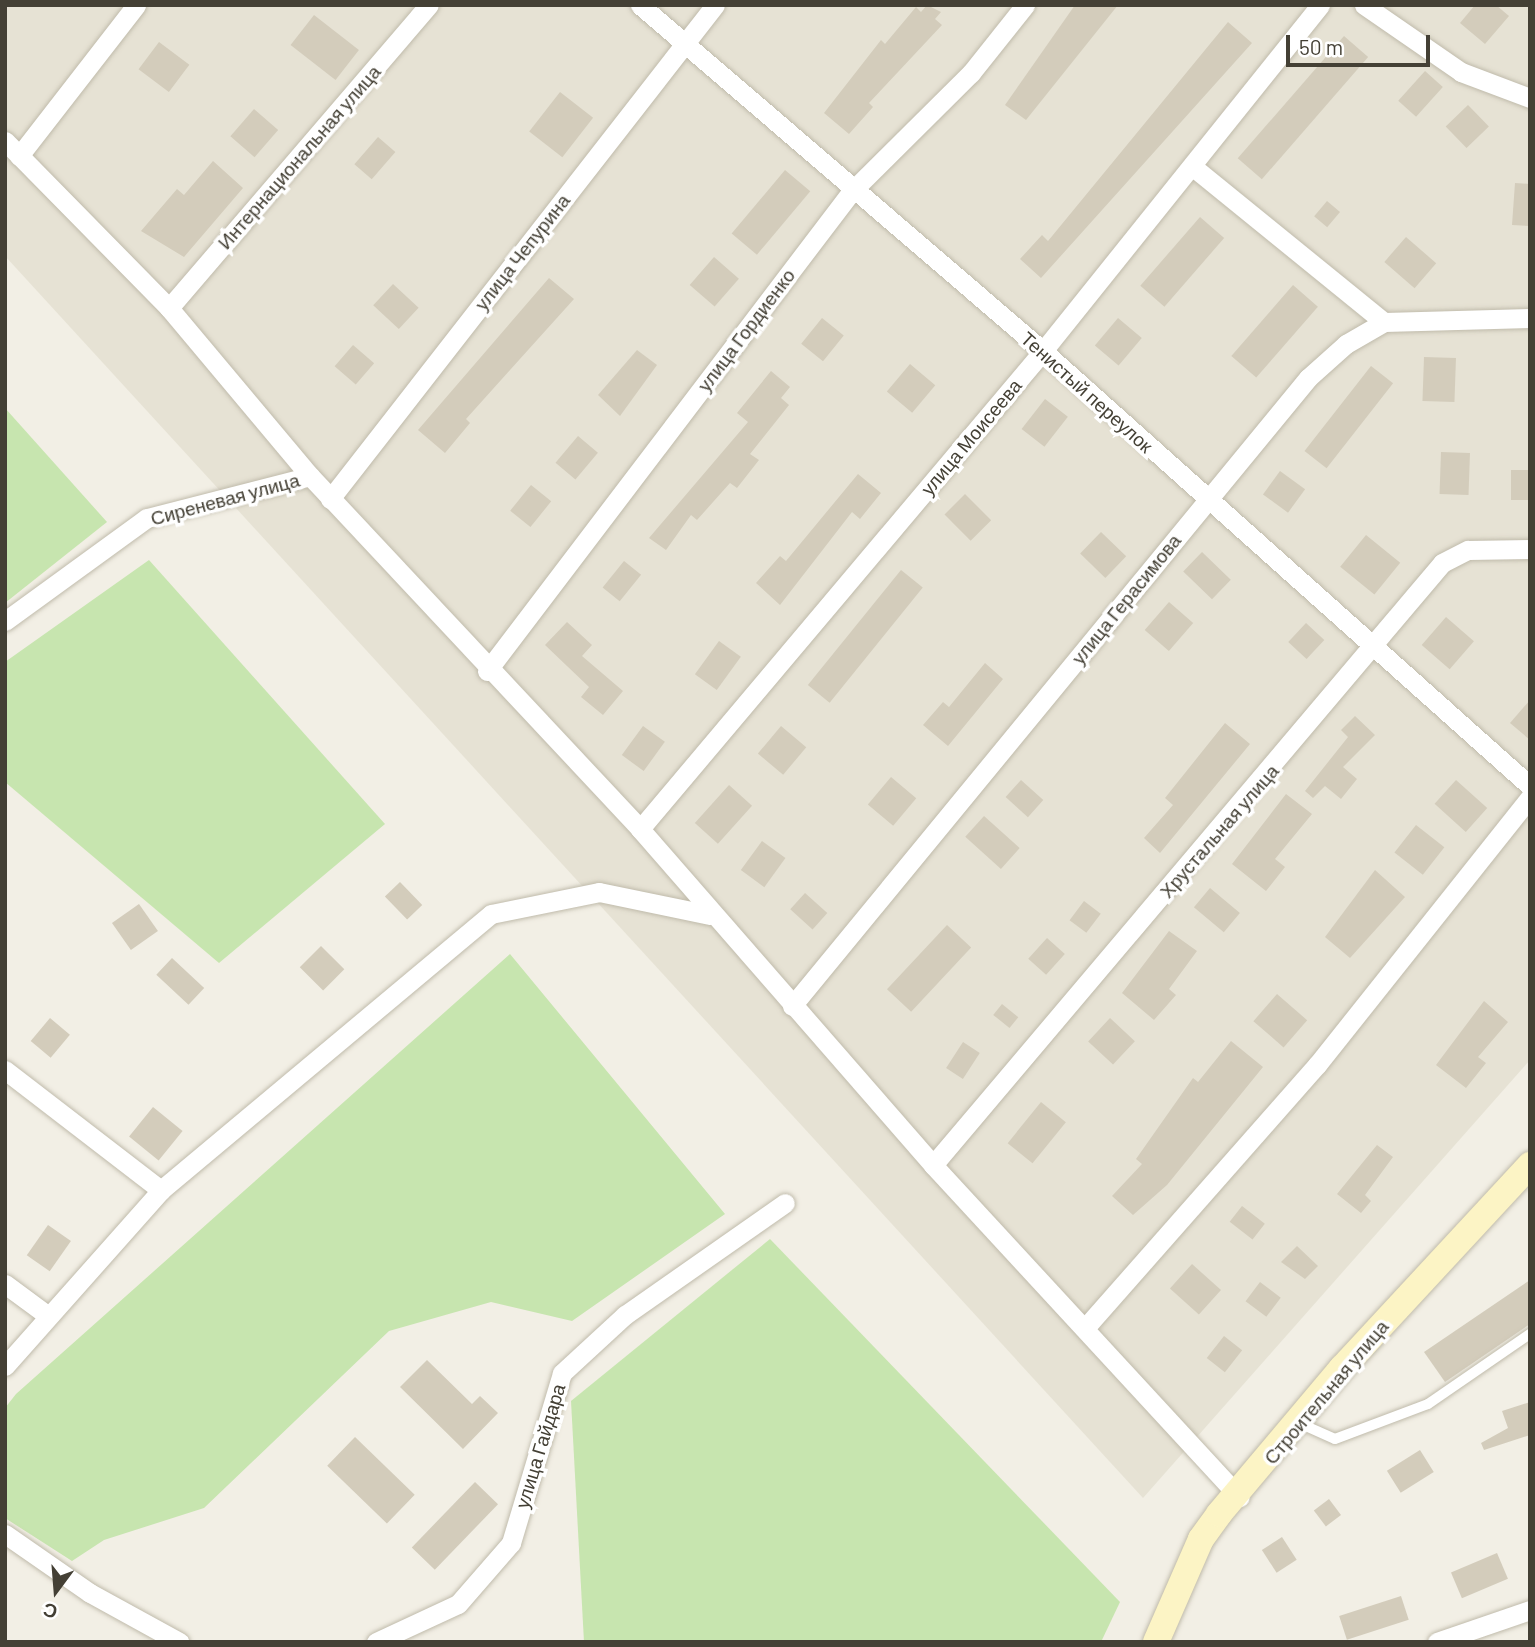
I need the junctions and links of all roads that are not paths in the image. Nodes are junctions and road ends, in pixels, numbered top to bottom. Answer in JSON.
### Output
{"nodes":[{"id":1,"x":136,"y":5,"type":"edge"},
{"id":2,"x":429,"y":5,"type":"edge"},
{"id":3,"x":640,"y":5,"type":"edge"},
{"id":4,"x":715,"y":5,"type":"edge"},
{"id":5,"x":1025,"y":5,"type":"edge"},
{"id":6,"x":1320,"y":5,"type":"edge"},
{"id":7,"x":1364,"y":5,"type":"edge"},
{"id":8,"x":685,"y":43,"type":"junction"},
{"id":9,"x":1530,"y":98,"type":"edge"},
{"id":10,"x":12,"y":148,"type":"edge"},
{"id":11,"x":1192,"y":166,"type":"junction"},
{"id":12,"x":851,"y":192,"type":"junction"},
{"id":13,"x":169,"y":308,"type":"junction"},
{"id":14,"x":1530,"y":318,"type":"edge"},
{"id":15,"x":1384,"y":323,"type":"junction"},
{"id":16,"x":1043,"y":351,"type":"junction"},
{"id":17,"x":310,"y":476,"type":"junction"},
{"id":18,"x":330,"y":499,"type":"junction"},
{"id":19,"x":1207,"y":500,"type":"junction"},
{"id":20,"x":1530,"y":549,"type":"edge"},
{"id":21,"x":5,"y":621,"type":"edge"},
{"id":22,"x":1377,"y":648,"type":"junction"},
{"id":23,"x":487,"y":671,"type":"junction"},
{"id":24,"x":1530,"y":786,"type":"edge"},
{"id":25,"x":1530,"y":797,"type":"edge"},
{"id":26,"x":640,"y":829,"type":"junction"},
{"id":27,"x":709,"y":915,"type":"junction"},
{"id":28,"x":792,"y":1006,"type":"junction"},
{"id":29,"x":5,"y":1070,"type":"edge"},
{"id":30,"x":933,"y":1164,"type":"junction"},
{"id":31,"x":1530,"y":1165,"type":"edge"},
{"id":32,"x":161,"y":1190,"type":"junction"},
{"id":33,"x":785,"y":1203,"type":"dead end"},
{"id":34,"x":5,"y":1284,"type":"edge"},
{"id":35,"x":47,"y":1315,"type":"junction"},
{"id":36,"x":1085,"y":1328,"type":"junction"},
{"id":37,"x":1530,"y":1334,"type":"edge"},
{"id":38,"x":5,"y":1366,"type":"edge"},
{"id":39,"x":1298,"y":1423,"type":"junction"},
{"id":40,"x":1239,"y":1497,"type":"junction"},
{"id":41,"x":5,"y":1534,"type":"edge"},
{"id":42,"x":1529,"y":1611,"type":"edge"},
{"id":43,"x":179,"y":1642,"type":"edge"},
{"id":44,"x":376,"y":1642,"type":"edge"},
{"id":45,"x":1156,"y":1642,"type":"edge"},
{"id":46,"x":1437,"y":1642,"type":"edge"}],
"edges":[{"from":1,"to":10,"type":"street"},
{"from":2,"to":13,"type":"street","name":"Интернациональная улица"},
{"from":3,"to":8,"type":"street","name":"Тенистый переулок"},
{"from":4,"to":8,"type":"street","name":"улица Чепурина"},
{"from":5,"to":12,"type":"street","name":"улица Гордиенко"},
{"from":6,"to":11,"type":"street","name":"улица Моисеева"},
{"from":7,"to":9,"type":"street"},
{"from":8,"to":12,"type":"street","name":"Тенистый переулок"},
{"from":8,"to":18,"type":"street","name":"улица Чепурина"},
{"from":10,"to":13,"type":"street"},
{"from":11,"to":15,"type":"street"},
{"from":11,"to":16,"type":"street","name":"улица Моисеева"},
{"from":12,"to":16,"type":"street","name":"Тенистый переулок"},
{"from":12,"to":23,"type":"street","name":"улица Гордиенко"},
{"from":13,"to":17,"type":"street"},
{"from":14,"to":15,"type":"street","name":"улица Герасимова"},
{"from":15,"to":19,"type":"street","name":"улица Герасимова"},
{"from":16,"to":19,"type":"street","name":"Тенистый переулок"},
{"from":16,"to":26,"type":"street","name":"улица Моисеева"},
{"from":17,"to":18,"type":"street"},
{"from":17,"to":21,"type":"street","name":"Сиреневая улица"},
{"from":18,"to":23,"type":"street"},
{"from":19,"to":22,"type":"street","name":"Тенистый переулок"},
{"from":19,"to":28,"type":"street","name":"улица Герасимова"},
{"from":20,"to":22,"type":"street","name":"Хрустальная улица"},
{"from":22,"to":24,"type":"street","name":"Тенистый переулок"},
{"from":22,"to":30,"type":"street","name":"Хрустальная улица"},
{"from":23,"to":26,"type":"street"},
{"from":25,"to":36,"type":"street"},
{"from":26,"to":27,"type":"street"},
{"from":27,"to":28,"type":"street"},
{"from":27,"to":32,"type":"street"},
{"from":28,"to":30,"type":"street"},
{"from":29,"to":32,"type":"street"},
{"from":30,"to":36,"type":"street"},
{"from":31,"to":39,"type":"main road","name":"Строительная улица"},
{"from":32,"to":35,"type":"street"},
{"from":33,"to":44,"type":"street","name":"улица Гайдара"},
{"from":34,"to":35,"type":"street"},
{"from":35,"to":38,"type":"street"},
{"from":36,"to":40,"type":"street"},
{"from":37,"to":39,"type":"lane"},
{"from":39,"to":40,"type":"main road","name":"Строительная улица"},
{"from":40,"to":45,"type":"main road","name":"Строительная улица"},
{"from":41,"to":43,"type":"street"},
{"from":42,"to":46,"type":"street"}]}
